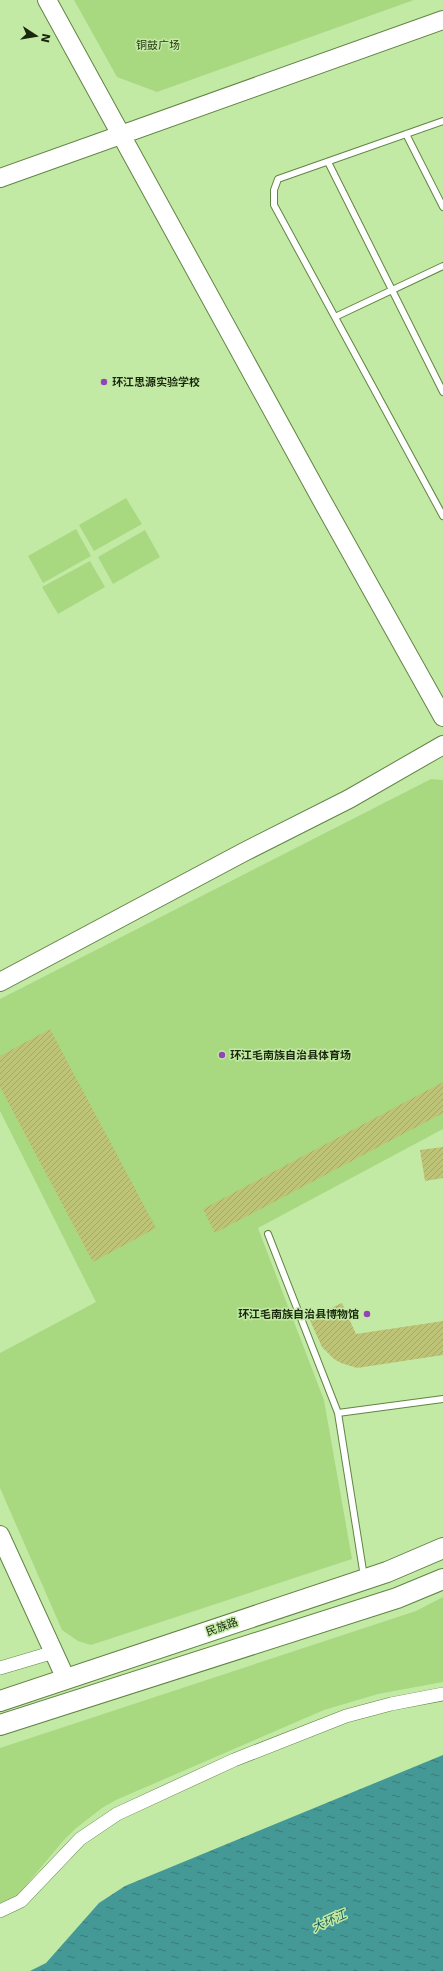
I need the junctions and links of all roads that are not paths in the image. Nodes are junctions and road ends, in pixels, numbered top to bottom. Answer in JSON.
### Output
{"nodes":[{"id":1,"x":47,"y":0,"type":"edge"},
{"id":2,"x":443,"y":20,"type":"edge"},
{"id":3,"x":443,"y":121,"type":"edge"},
{"id":4,"x":406,"y":134,"type":"junction"},
{"id":5,"x":121,"y":135,"type":"junction"},
{"id":6,"x":328,"y":162,"type":"junction"},
{"id":7,"x":0,"y":178,"type":"edge"},
{"id":8,"x":443,"y":207,"type":"edge"},
{"id":9,"x":443,"y":266,"type":"edge"},
{"id":10,"x":392,"y":290,"type":"junction"},
{"id":11,"x":335,"y":317,"type":"junction"},
{"id":12,"x":443,"y":392,"type":"edge"},
{"id":13,"x":443,"y":516,"type":"edge"},
{"id":14,"x":443,"y":717,"type":"edge"},
{"id":15,"x":443,"y":745,"type":"edge"},
{"id":16,"x":0,"y":982,"type":"edge"},
{"id":17,"x":268,"y":1234,"type":"dead end"},
{"id":18,"x":443,"y":1399,"type":"edge"},
{"id":19,"x":338,"y":1413,"type":"junction"},
{"id":20,"x":0,"y":1535,"type":"edge"},
{"id":21,"x":443,"y":1548,"type":"edge"},
{"id":22,"x":364,"y":1579,"type":"junction"},
{"id":23,"x":443,"y":1579,"type":"edge"},
{"id":24,"x":54,"y":1652,"type":"junction"},
{"id":25,"x":0,"y":1668,"type":"edge"},
{"id":26,"x":66,"y":1679,"type":"junction"},
{"id":27,"x":443,"y":1694,"type":"edge"},
{"id":28,"x":0,"y":1701,"type":"edge"},
{"id":29,"x":0,"y":1726,"type":"edge"},
{"id":30,"x":0,"y":1911,"type":"edge"}],
"edges":[{"from":1,"to":5,"type":"street"},
{"from":2,"to":5,"type":"street"},
{"from":3,"to":4,"type":"lane"},
{"from":4,"to":6,"type":"lane"},
{"from":4,"to":8,"type":"lane"},
{"from":5,"to":7,"type":"street"},
{"from":5,"to":14,"type":"street"},
{"from":6,"to":10,"type":"lane"},
{"from":6,"to":11,"type":"lane"},
{"from":9,"to":10,"type":"lane"},
{"from":10,"to":11,"type":"lane"},
{"from":10,"to":12,"type":"lane"},
{"from":11,"to":13,"type":"lane"},
{"from":15,"to":16,"type":"street"},
{"from":17,"to":19,"type":"lane"},
{"from":18,"to":19,"type":"lane"},
{"from":19,"to":22,"type":"lane"},
{"from":20,"to":24,"type":"street"},
{"from":21,"to":22,"type":"main road","name":"民族路"},
{"from":22,"to":26,"type":"main road","name":"民族路"},
{"from":23,"to":29,"type":"main road"},
{"from":24,"to":25,"type":"street"},
{"from":24,"to":26,"type":"street"},
{"from":26,"to":28,"type":"main road","name":"民族路"},
{"from":27,"to":30,"type":"street"}]}
